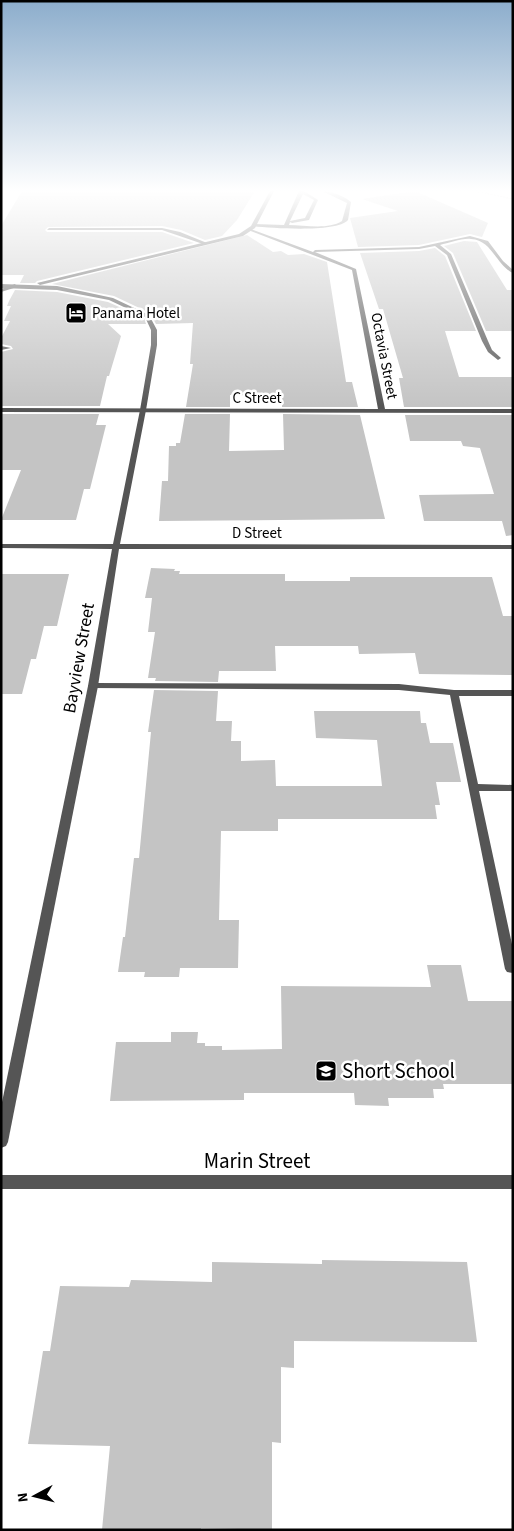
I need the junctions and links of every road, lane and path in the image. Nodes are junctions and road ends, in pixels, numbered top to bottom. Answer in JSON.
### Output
{"nodes":[{"id":1,"x":128,"y":262,"type":"edge"},
{"id":2,"x":338,"y":262,"type":"edge"},
{"id":3,"x":452,"y":262,"type":"edge"},
{"id":4,"x":501,"y":262,"type":"edge"},
{"id":5,"x":513,"y":272,"type":"edge"},
{"id":6,"x":1,"y":286,"type":"edge"},
{"id":7,"x":15,"y":286,"type":"junction"},
{"id":8,"x":1,"y":291,"type":"edge"},
{"id":9,"x":498,"y":358,"type":"dead end"},
{"id":10,"x":1,"y":410,"type":"edge"},
{"id":11,"x":143,"y":410,"type":"junction"},
{"id":12,"x":382,"y":411,"type":"junction"},
{"id":13,"x":513,"y":411,"type":"edge"},
{"id":14,"x":1,"y":546,"type":"edge"},
{"id":15,"x":116,"y":546,"type":"junction"},
{"id":16,"x":513,"y":547,"type":"edge"},
{"id":17,"x":93,"y":686,"type":"junction"},
{"id":18,"x":454,"y":693,"type":"junction"},
{"id":19,"x":513,"y":694,"type":"edge"},
{"id":20,"x":473,"y":787,"type":"junction"},
{"id":21,"x":513,"y":788,"type":"edge"},
{"id":22,"x":511,"y":970,"type":"dead end"},
{"id":23,"x":1,"y":1142,"type":"edge"},
{"id":24,"x":1,"y":1182,"type":"edge"},
{"id":25,"x":513,"y":1182,"type":"edge"}],
"edges":[{"from":1,"to":7,"type":"street"},
{"from":2,"to":12,"type":"street","name":"Octavia Street"},
{"from":3,"to":9,"type":"street"},
{"from":4,"to":5,"type":"street"},
{"from":6,"to":7,"type":"street"},
{"from":7,"to":8,"type":"street"},
{"from":7,"to":11,"type":"street","name":"Bayview Street"},
{"from":10,"to":11,"type":"street","name":"C Street"},
{"from":11,"to":12,"type":"street","name":"C Street"},
{"from":11,"to":15,"type":"street","name":"Bayview Street"},
{"from":12,"to":13,"type":"street","name":"C Street"},
{"from":14,"to":15,"type":"street","name":"D Street"},
{"from":15,"to":16,"type":"street","name":"D Street"},
{"from":15,"to":17,"type":"street","name":"Bayview Street"},
{"from":17,"to":18,"type":"street"},
{"from":17,"to":23,"type":"street","name":"Bayview Street"},
{"from":18,"to":19,"type":"street"},
{"from":18,"to":20,"type":"street"},
{"from":20,"to":21,"type":"street"},
{"from":20,"to":22,"type":"street"},
{"from":24,"to":25,"type":"street","name":"Marin Street"}]}
